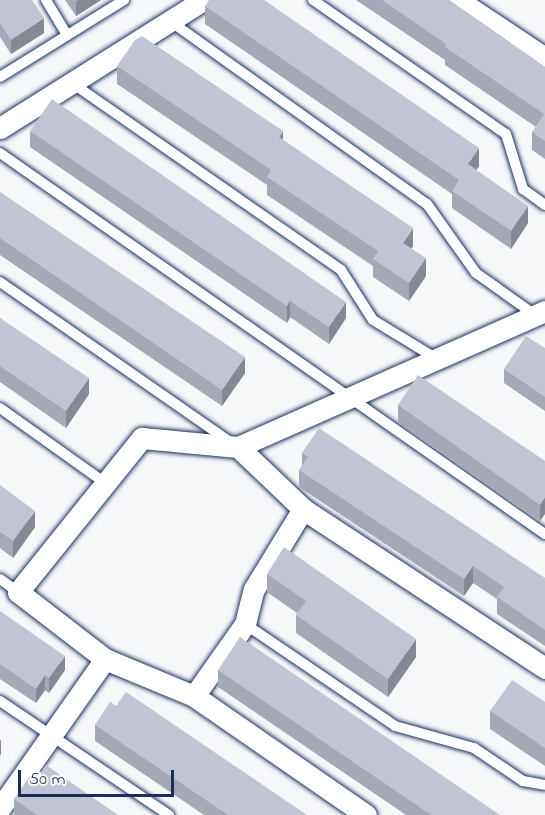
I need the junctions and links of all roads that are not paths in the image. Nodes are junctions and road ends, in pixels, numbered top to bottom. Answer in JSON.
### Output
{"nodes":[{"id":1,"x":46,"y":0,"type":"edge"},
{"id":2,"x":124,"y":0,"type":"edge"},
{"id":3,"x":203,"y":0,"type":"edge"},
{"id":4,"x":313,"y":0,"type":"edge"},
{"id":5,"x":458,"y":0,"type":"edge"},
{"id":6,"x":170,"y":21,"type":"junction"},
{"id":7,"x":67,"y":35,"type":"junction"},
{"id":8,"x":545,"y":58,"type":"edge"},
{"id":9,"x":0,"y":77,"type":"edge"},
{"id":10,"x":72,"y":83,"type":"junction"},
{"id":11,"x":0,"y":128,"type":"edge"},
{"id":12,"x":0,"y":153,"type":"edge"},
{"id":13,"x":545,"y":205,"type":"edge"},
{"id":14,"x":0,"y":282,"type":"edge"},
{"id":15,"x":542,"y":316,"type":"edge"},
{"id":16,"x":437,"y":359,"type":"junction"},
{"id":17,"x":349,"y":398,"type":"junction"},
{"id":18,"x":0,"y":408,"type":"edge"},
{"id":19,"x":238,"y":447,"type":"junction"},
{"id":20,"x":105,"y":483,"type":"junction"},
{"id":21,"x":303,"y":509,"type":"junction"},
{"id":22,"x":545,"y":534,"type":"edge"},
{"id":23,"x":0,"y":579,"type":"edge"},
{"id":24,"x":18,"y":592,"type":"junction"},
{"id":25,"x":245,"y":624,"type":"junction"},
{"id":26,"x":105,"y":659,"type":"junction"},
{"id":27,"x":545,"y":668,"type":"edge"},
{"id":28,"x":194,"y":696,"type":"junction"},
{"id":29,"x":0,"y":701,"type":"edge"},
{"id":30,"x":51,"y":735,"type":"junction"},
{"id":31,"x":545,"y":785,"type":"edge"},
{"id":32,"x":0,"y":808,"type":"edge"},
{"id":33,"x":169,"y":815,"type":"edge"},
{"id":34,"x":366,"y":815,"type":"edge"}],
"edges":[{"from":1,"to":7,"type":"lane"},
{"from":2,"to":7,"type":"lane"},
{"from":3,"to":6,"type":"street"},
{"from":4,"to":13,"type":"lane"},
{"from":5,"to":8,"type":"street"},
{"from":6,"to":10,"type":"street"},
{"from":6,"to":15,"type":"lane"},
{"from":7,"to":9,"type":"lane"},
{"from":10,"to":11,"type":"street"},
{"from":10,"to":16,"type":"lane"},
{"from":12,"to":17,"type":"lane"},
{"from":14,"to":19,"type":"lane"},
{"from":15,"to":16,"type":"street"},
{"from":16,"to":17,"type":"street"},
{"from":17,"to":19,"type":"street"},
{"from":17,"to":22,"type":"lane"},
{"from":18,"to":20,"type":"lane"},
{"from":19,"to":20,"type":"street"},
{"from":19,"to":21,"type":"street"},
{"from":20,"to":24,"type":"street"},
{"from":21,"to":25,"type":"street"},
{"from":21,"to":27,"type":"street"},
{"from":23,"to":24,"type":"lane"},
{"from":24,"to":26,"type":"street"},
{"from":25,"to":28,"type":"street"},
{"from":25,"to":31,"type":"lane"},
{"from":26,"to":28,"type":"street"},
{"from":26,"to":30,"type":"street"},
{"from":28,"to":34,"type":"street"},
{"from":29,"to":30,"type":"lane"},
{"from":30,"to":32,"type":"street"},
{"from":30,"to":33,"type":"lane"}]}
